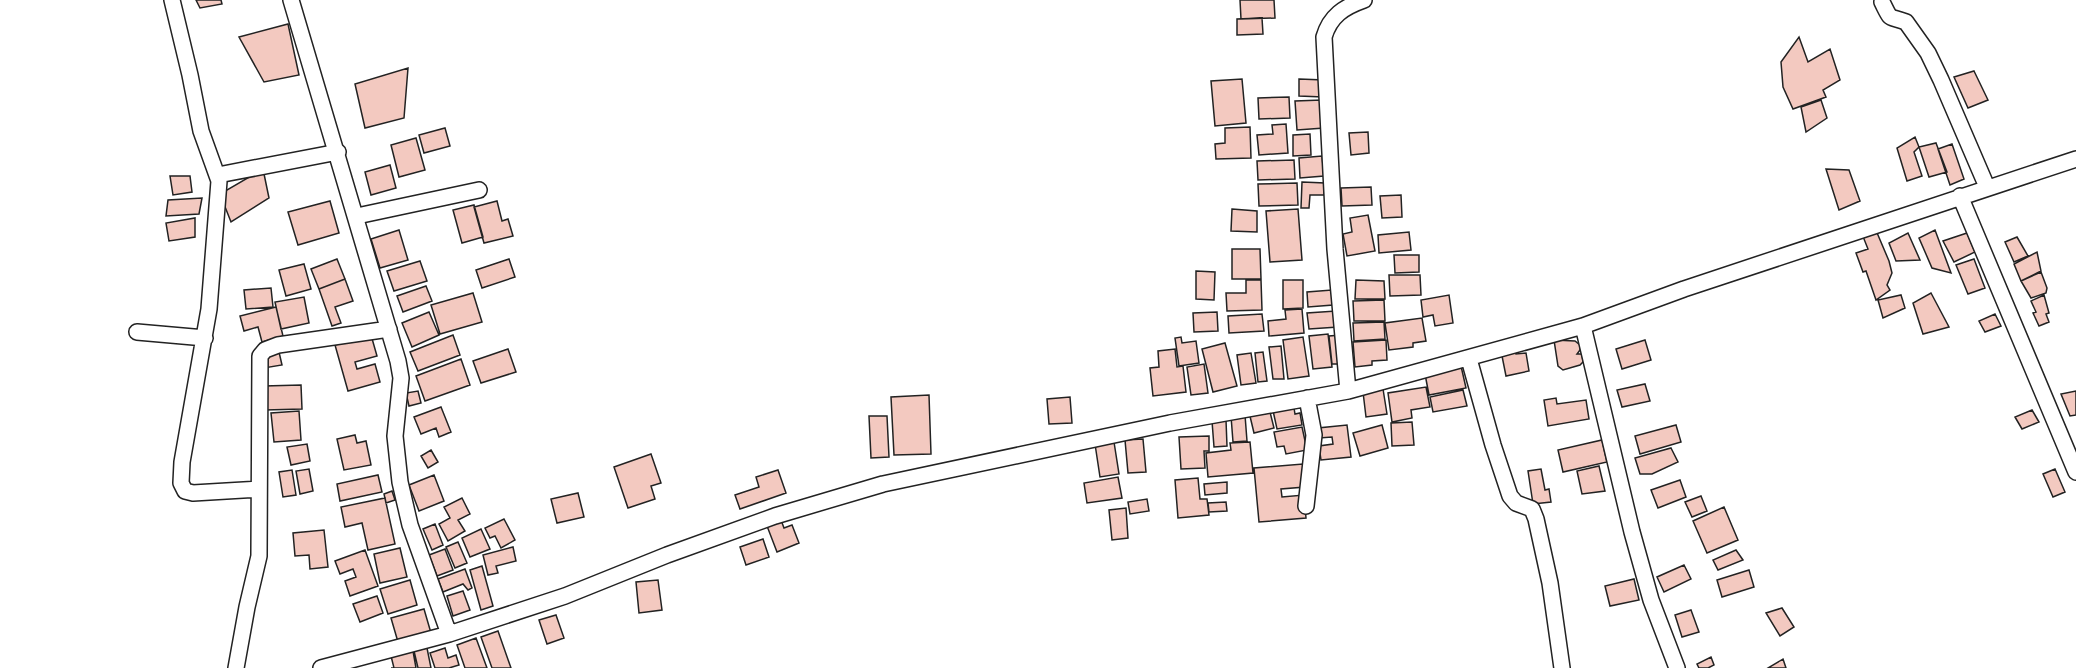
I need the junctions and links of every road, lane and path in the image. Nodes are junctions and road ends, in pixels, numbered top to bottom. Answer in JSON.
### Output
{"nodes":[{"id":1,"x":172,"y":0,"type":"edge"},
{"id":2,"x":291,"y":0,"type":"edge"},
{"id":3,"x":1364,"y":0,"type":"edge"},
{"id":4,"x":1882,"y":2,"type":"dead end"},
{"id":5,"x":338,"y":152,"type":"junction"},
{"id":6,"x":2076,"y":159,"type":"edge"},
{"id":7,"x":218,"y":175,"type":"junction"},
{"id":8,"x":1987,"y":187,"type":"junction"},
{"id":9,"x":479,"y":190,"type":"dead end"},
{"id":10,"x":1959,"y":196,"type":"junction"},
{"id":11,"x":357,"y":216,"type":"junction"},
{"id":12,"x":1583,"y":326,"type":"junction"},
{"id":13,"x":389,"y":329,"type":"junction"},
{"id":14,"x":137,"y":332,"type":"dead end"},
{"id":15,"x":205,"y":338,"type":"junction"},
{"id":16,"x":1469,"y":359,"type":"junction"},
{"id":17,"x":1348,"y":391,"type":"junction"},
{"id":18,"x":1306,"y":398,"type":"junction"},
{"id":19,"x":2070,"y":440,"type":"edge"},
{"id":20,"x":2076,"y":472,"type":"edge"},
{"id":21,"x":259,"y":489,"type":"junction"},
{"id":22,"x":1306,"y":506,"type":"dead end"},
{"id":23,"x":449,"y":634,"type":"junction"},
{"id":24,"x":366,"y":662,"type":"edge"},
{"id":25,"x":236,"y":668,"type":"edge"},
{"id":26,"x":321,"y":668,"type":"edge"},
{"id":27,"x":1562,"y":668,"type":"edge"},
{"id":28,"x":1677,"y":668,"type":"edge"}],
"edges":[{"from":1,"to":7,"type":"street"},
{"from":2,"to":5,"type":"street"},
{"from":3,"to":17,"type":"street"},
{"from":4,"to":8,"type":"street"},
{"from":5,"to":7,"type":"street"},
{"from":5,"to":11,"type":"street"},
{"from":6,"to":8,"type":"street"},
{"from":7,"to":15,"type":"street"},
{"from":8,"to":10,"type":"street"},
{"from":9,"to":11,"type":"street"},
{"from":10,"to":12,"type":"street"},
{"from":10,"to":19,"type":"street"},
{"from":11,"to":13,"type":"street"},
{"from":12,"to":16,"type":"street"},
{"from":12,"to":28,"type":"street"},
{"from":13,"to":21,"type":"street"},
{"from":13,"to":23,"type":"street"},
{"from":14,"to":15,"type":"street"},
{"from":15,"to":21,"type":"street"},
{"from":16,"to":17,"type":"street"},
{"from":16,"to":27,"type":"street"},
{"from":17,"to":18,"type":"street"},
{"from":18,"to":22,"type":"street"},
{"from":18,"to":23,"type":"street"},
{"from":19,"to":20,"type":"street"},
{"from":21,"to":25,"type":"street"},
{"from":23,"to":24,"type":"street"},
{"from":24,"to":26,"type":"street"}]}
